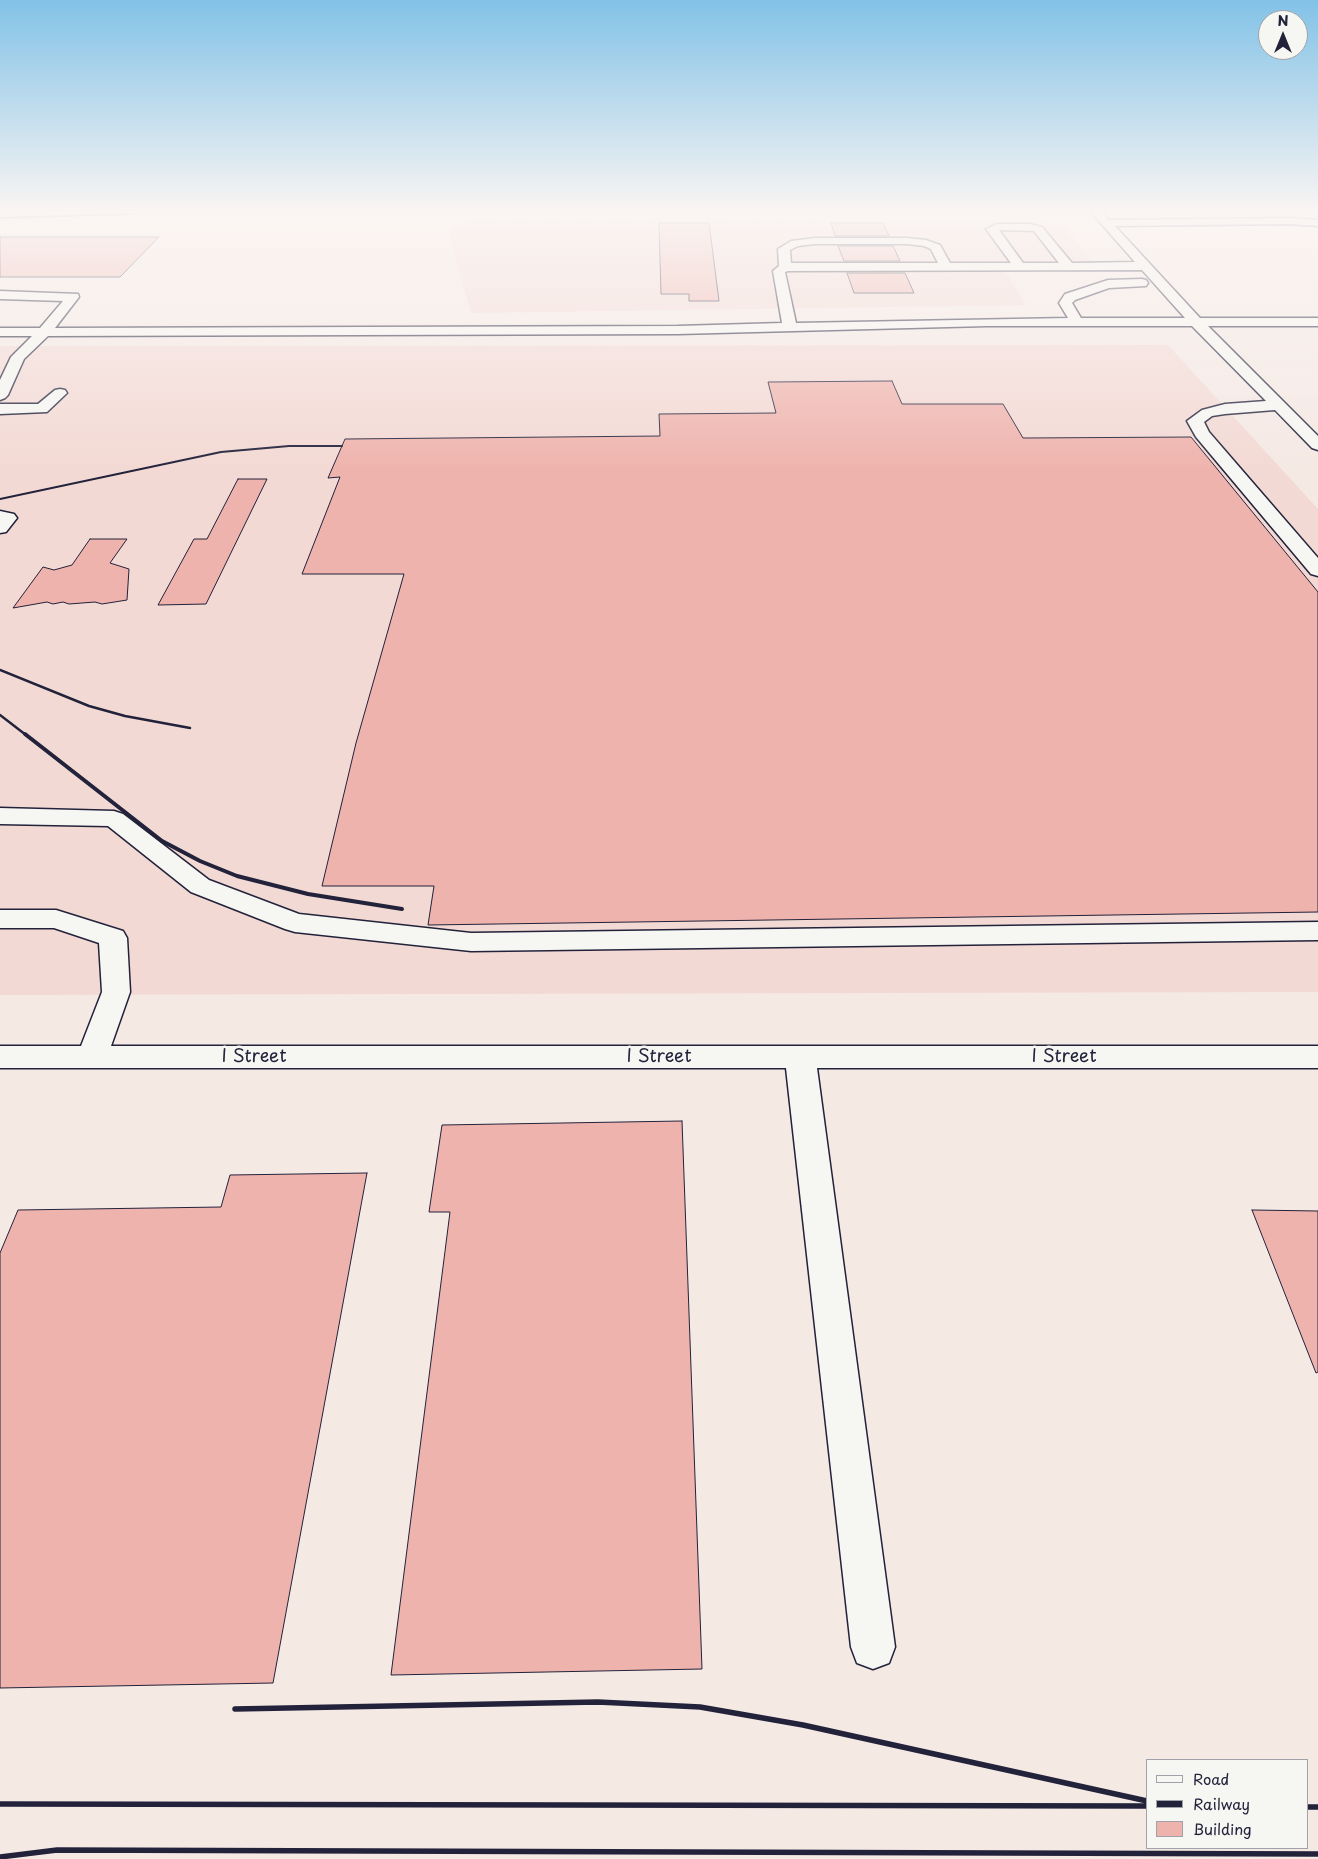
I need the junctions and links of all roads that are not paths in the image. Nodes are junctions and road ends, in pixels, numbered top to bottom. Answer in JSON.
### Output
{"nodes":[{"id":1,"x":64,"y":297,"type":"edge"},
{"id":2,"x":784,"y":297,"type":"edge"},
{"id":3,"x":1071,"y":297,"type":"edge"},
{"id":4,"x":1173,"y":297,"type":"edge"},
{"id":5,"x":1077,"y":322,"type":"junction"},
{"id":6,"x":1196,"y":322,"type":"junction"},
{"id":7,"x":1318,"y":322,"type":"edge"},
{"id":8,"x":790,"y":328,"type":"junction"},
{"id":9,"x":0,"y":332,"type":"edge"},
{"id":10,"x":44,"y":332,"type":"junction"},
{"id":11,"x":60,"y":393,"type":"dead end"},
{"id":12,"x":0,"y":395,"type":"edge"},
{"id":13,"x":1278,"y":405,"type":"junction"},
{"id":14,"x":0,"y":409,"type":"edge"},
{"id":15,"x":1318,"y":445,"type":"edge"},
{"id":16,"x":0,"y":516,"type":"edge"},
{"id":17,"x":0,"y":528,"type":"edge"},
{"id":18,"x":1318,"y":570,"type":"edge"},
{"id":19,"x":0,"y":816,"type":"edge"},
{"id":20,"x":0,"y":919,"type":"edge"},
{"id":21,"x":1318,"y":931,"type":"edge"},
{"id":22,"x":0,"y":1057,"type":"edge"},
{"id":23,"x":92,"y":1057,"type":"junction"},
{"id":24,"x":800,"y":1057,"type":"junction"},
{"id":25,"x":1318,"y":1057,"type":"edge"},
{"id":26,"x":873,"y":1647,"type":"dead end"}],
"edges":[{"from":1,"to":10,"type":"street"},
{"from":2,"to":8,"type":"street"},
{"from":3,"to":5,"type":"street"},
{"from":4,"to":6,"type":"street"},
{"from":5,"to":6,"type":"street"},
{"from":5,"to":8,"type":"street"},
{"from":6,"to":7,"type":"street"},
{"from":6,"to":13,"type":"street"},
{"from":8,"to":10,"type":"street"},
{"from":9,"to":10,"type":"street"},
{"from":10,"to":12,"type":"street"},
{"from":11,"to":14,"type":"street"},
{"from":13,"to":15,"type":"street"},
{"from":13,"to":18,"type":"street"},
{"from":16,"to":17,"type":"street"},
{"from":19,"to":21,"type":"street"},
{"from":20,"to":23,"type":"street"},
{"from":22,"to":23,"type":"street","name":"I Street"},
{"from":23,"to":24,"type":"street","name":"I Street"},
{"from":24,"to":25,"type":"street","name":"I Street"},
{"from":24,"to":26,"type":"street"}]}
